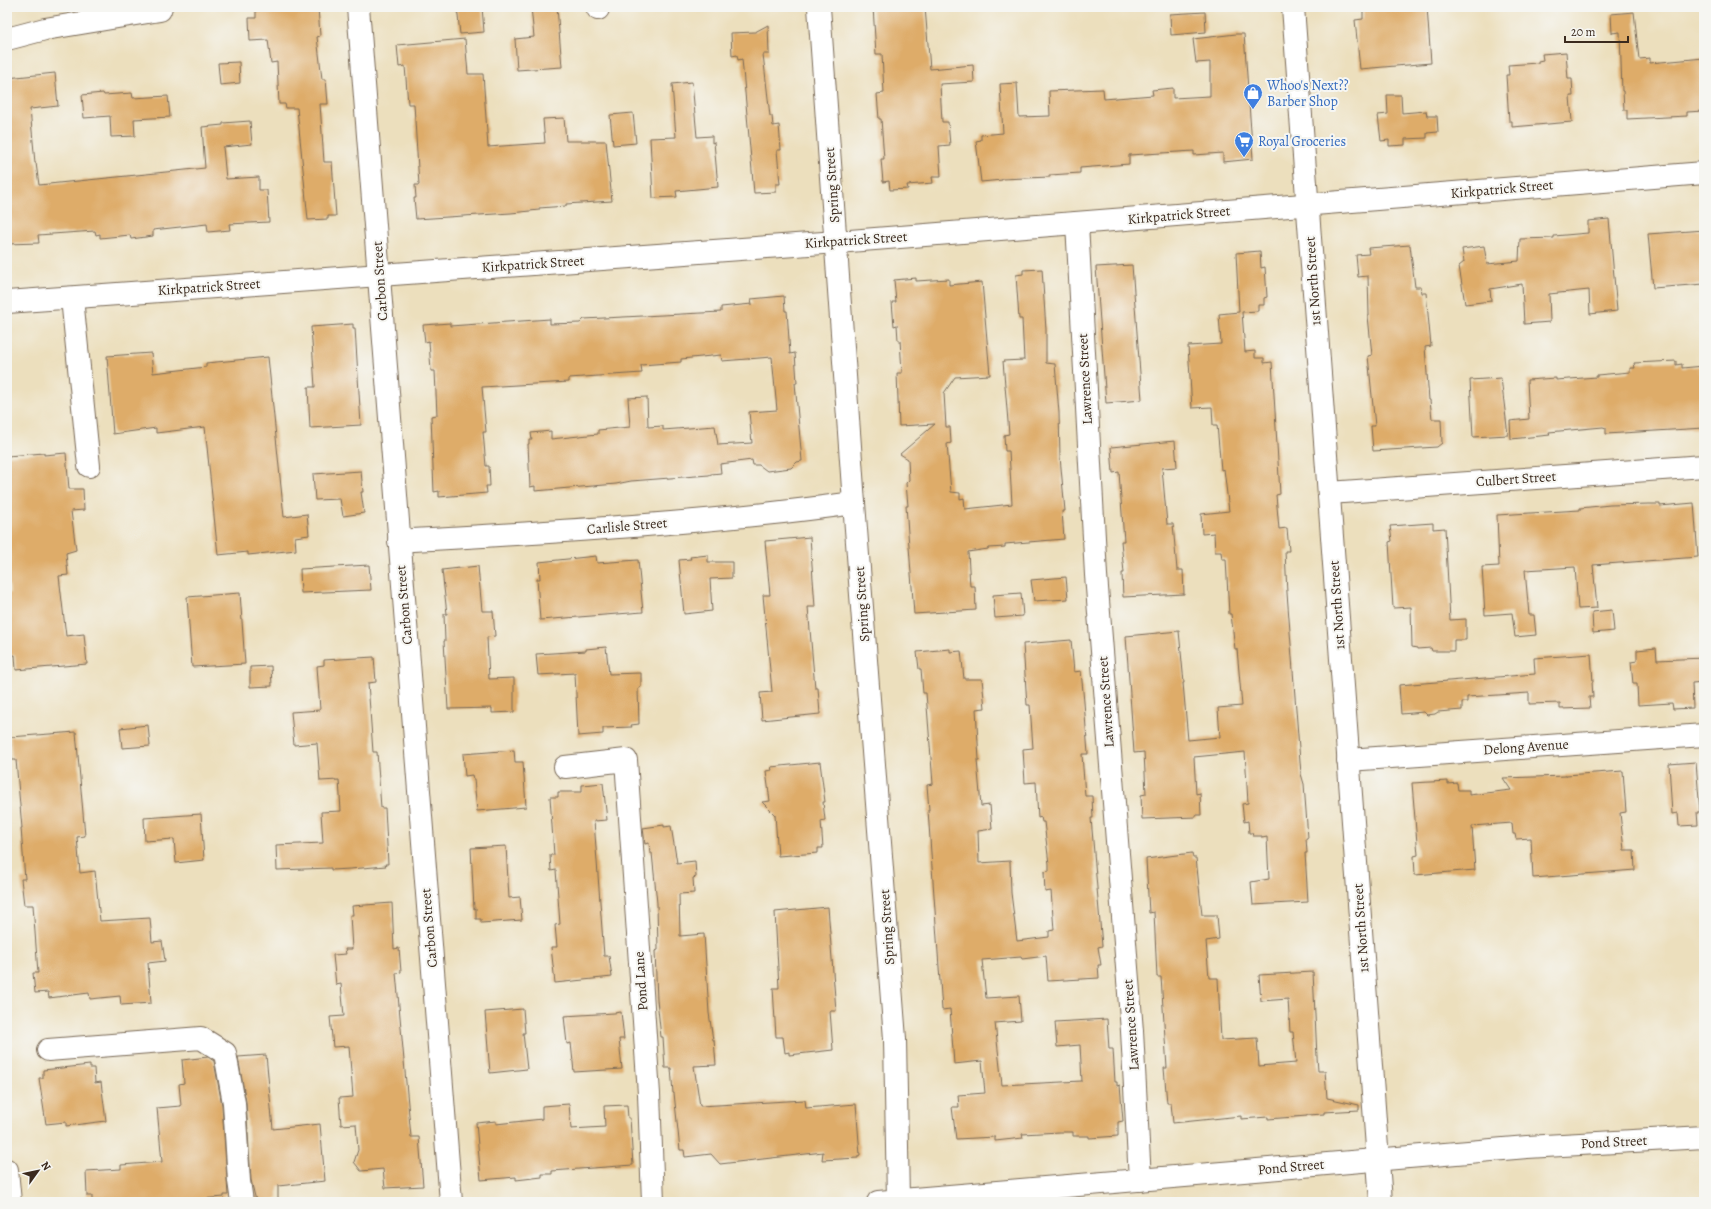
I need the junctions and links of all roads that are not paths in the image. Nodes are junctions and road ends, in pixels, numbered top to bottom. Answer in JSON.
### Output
{"nodes":[{"id":1,"x":161,"y":7,"type":"edge"},
{"id":2,"x":358,"y":7,"type":"edge"},
{"id":3,"x":819,"y":7,"type":"edge"},
{"id":4,"x":1293,"y":7,"type":"edge"},
{"id":5,"x":7,"y":39,"type":"edge"},
{"id":6,"x":1704,"y":173,"type":"edge"},
{"id":7,"x":1307,"y":205,"type":"junction"},
{"id":8,"x":1076,"y":223,"type":"junction"},
{"id":9,"x":837,"y":242,"type":"junction"},
{"id":10,"x":379,"y":274,"type":"junction"},
{"id":11,"x":72,"y":298,"type":"junction"},
{"id":12,"x":7,"y":302,"type":"edge"},
{"id":13,"x":89,"y":466,"type":"dead end"},
{"id":14,"x":1704,"y":466,"type":"edge"},
{"id":15,"x":1328,"y":493,"type":"junction"},
{"id":16,"x":854,"y":502,"type":"junction"},
{"id":17,"x":399,"y":541,"type":"junction"},
{"id":18,"x":1704,"y":735,"type":"edge"},
{"id":19,"x":1348,"y":760,"type":"junction"},
{"id":20,"x":566,"y":767,"type":"dead end"},
{"id":21,"x":48,"y":1050,"type":"dead end"},
{"id":22,"x":1704,"y":1142,"type":"edge"},
{"id":23,"x":1379,"y":1160,"type":"junction"},
{"id":24,"x":7,"y":1170,"type":"edge"},
{"id":25,"x":1140,"y":1180,"type":"junction"},
{"id":26,"x":1075,"y":1194,"type":"edge"},
{"id":27,"x":888,"y":1201,"type":"edge"},
{"id":28,"x":10,"y":1202,"type":"edge"},
{"id":29,"x":242,"y":1202,"type":"edge"},
{"id":30,"x":451,"y":1202,"type":"edge"},
{"id":31,"x":653,"y":1202,"type":"edge"},
{"id":32,"x":1381,"y":1202,"type":"edge"}],
"edges":[{"from":1,"to":5,"type":"street"},
{"from":2,"to":10,"type":"street","name":"Carbon Street"},
{"from":3,"to":9,"type":"street","name":"Spring Street"},
{"from":4,"to":7,"type":"street","name":"1st North Street"},
{"from":6,"to":7,"type":"street","name":"Kirkpatrick Street"},
{"from":7,"to":8,"type":"street","name":"Kirkpatrick Street"},
{"from":7,"to":15,"type":"street","name":"1st North Street"},
{"from":8,"to":9,"type":"street","name":"Kirkpatrick Street"},
{"from":8,"to":25,"type":"street","name":"Lawrence Street"},
{"from":9,"to":10,"type":"street","name":"Kirkpatrick Street"},
{"from":9,"to":16,"type":"street","name":"Spring Street"},
{"from":10,"to":11,"type":"street","name":"Kirkpatrick Street"},
{"from":10,"to":17,"type":"street","name":"Carbon Street"},
{"from":11,"to":12,"type":"street","name":"Kirkpatrick Street"},
{"from":11,"to":13,"type":"street"},
{"from":14,"to":15,"type":"street","name":"Culbert Street"},
{"from":15,"to":19,"type":"street","name":"1st North Street"},
{"from":16,"to":17,"type":"street","name":"Carlisle Street"},
{"from":16,"to":27,"type":"street","name":"Spring Street"},
{"from":17,"to":30,"type":"street","name":"Carbon Street"},
{"from":18,"to":19,"type":"street","name":"Delong Avenue"},
{"from":19,"to":23,"type":"street","name":"1st North Street"},
{"from":20,"to":31,"type":"street","name":"Pond Lane"},
{"from":21,"to":29,"type":"street"},
{"from":22,"to":23,"type":"street","name":"Pond Street"},
{"from":23,"to":25,"type":"street","name":"Pond Street"},
{"from":23,"to":32,"type":"street","name":"1st North Street"},
{"from":24,"to":28,"type":"street"},
{"from":25,"to":26,"type":"street","name":"Pond Street"},
{"from":26,"to":27,"type":"street","name":"Pond Street"}]}
